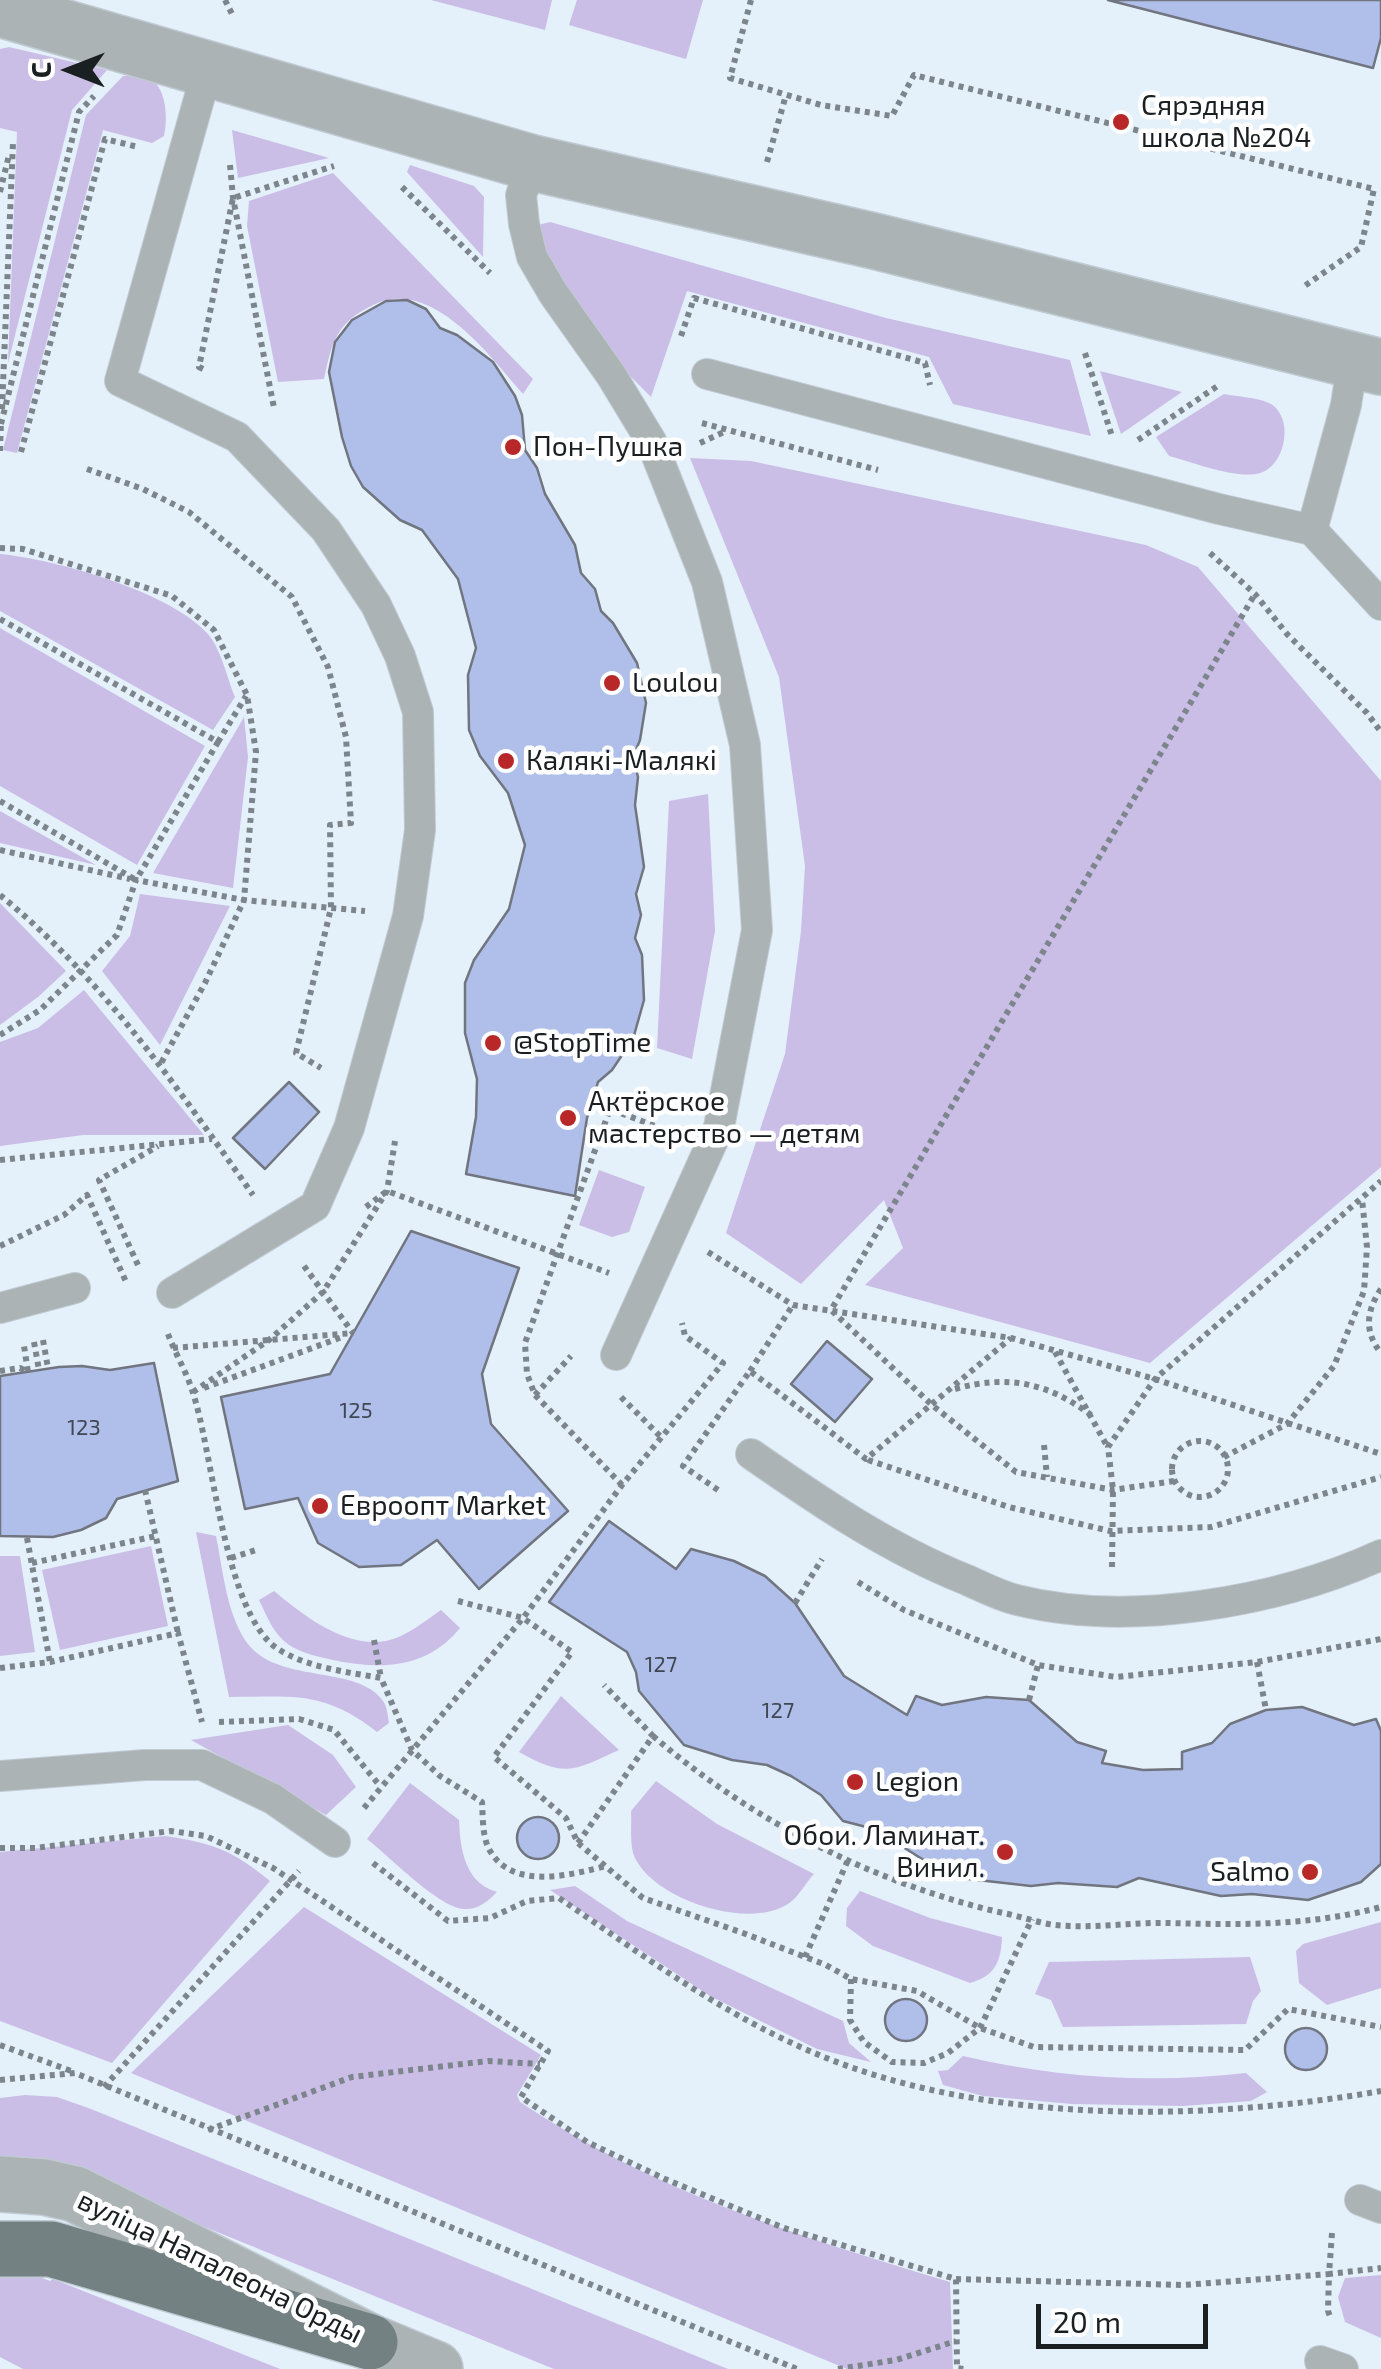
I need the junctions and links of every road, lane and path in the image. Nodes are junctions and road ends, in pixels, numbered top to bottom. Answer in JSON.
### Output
{"nodes":[{"id":1,"x":750,"y":0,"type":"edge"},
{"id":2,"x":0,"y":9,"type":"edge"},
{"id":3,"x":208,"y":68,"type":"junction"},
{"id":4,"x":100,"y":89,"type":"dead end"},
{"id":5,"x":786,"y":94,"type":"junction"},
{"id":6,"x":0,"y":139,"type":"edge"},
{"id":7,"x":13,"y":142,"type":"junction"},
{"id":8,"x":142,"y":148,"type":"dead end"},
{"id":9,"x":533,"y":163,"type":"junction"},
{"id":10,"x":765,"y":168,"type":"dead end"},
{"id":11,"x":396,"y":181,"type":"dead end"},
{"id":12,"x":0,"y":192,"type":"edge"},
{"id":13,"x":233,"y":198,"type":"dead end"},
{"id":14,"x":502,"y":283,"type":"dead end"},
{"id":15,"x":1300,"y":289,"type":"dead end"},
{"id":16,"x":1085,"y":352,"type":"dead end"},
{"id":17,"x":1367,"y":363,"type":"edge"},
{"id":18,"x":707,"y":374,"type":"dead end"},
{"id":19,"x":1228,"y":379,"type":"dead end"},
{"id":20,"x":691,"y":419,"type":"dead end"},
{"id":21,"x":1,"y":424,"type":"edge"},
{"id":22,"x":277,"y":426,"type":"dead end"},
{"id":23,"x":1133,"y":442,"type":"dead end"},
{"id":24,"x":0,"y":450,"type":"edge"},
{"id":25,"x":21,"y":452,"type":"dead end"},
{"id":26,"x":1118,"y":453,"type":"dead end"},
{"id":27,"x":87,"y":470,"type":"dead end"},
{"id":28,"x":879,"y":470,"type":"dead end"},
{"id":29,"x":1312,"y":530,"type":"junction"},
{"id":30,"x":0,"y":548,"type":"edge"},
{"id":31,"x":1209,"y":552,"type":"dead end"},
{"id":32,"x":1255,"y":594,"type":"junction"},
{"id":33,"x":1381,"y":605,"type":"edge"},
{"id":34,"x":0,"y":619,"type":"edge"},
{"id":35,"x":247,"y":695,"type":"junction"},
{"id":36,"x":1381,"y":732,"type":"edge"},
{"id":37,"x":218,"y":742,"type":"junction"},
{"id":38,"x":0,"y":801,"type":"edge"},
{"id":39,"x":0,"y":850,"type":"edge"},
{"id":40,"x":136,"y":880,"type":"junction"},
{"id":41,"x":0,"y":895,"type":"edge"},
{"id":42,"x":244,"y":900,"type":"junction"},
{"id":43,"x":331,"y":908,"type":"junction"},
{"id":44,"x":83,"y":970,"type":"junction"},
{"id":45,"x":0,"y":1036,"type":"edge"},
{"id":46,"x":160,"y":1065,"type":"junction"},
{"id":47,"x":329,"y":1075,"type":"dead end"},
{"id":48,"x":201,"y":1122,"type":"dead end"},
{"id":49,"x":682,"y":1136,"type":"dead end"},
{"id":50,"x":213,"y":1138,"type":"dead end"},
{"id":51,"x":164,"y":1142,"type":"junction"},
{"id":52,"x":0,"y":1160,"type":"edge"},
{"id":53,"x":1381,"y":1181,"type":"edge"},
{"id":54,"x":387,"y":1191,"type":"dead end"},
{"id":55,"x":87,"y":1195,"type":"dead end"},
{"id":56,"x":1362,"y":1197,"type":"junction"},
{"id":57,"x":0,"y":1246,"type":"edge"},
{"id":58,"x":558,"y":1254,"type":"junction"},
{"id":59,"x":144,"y":1279,"type":"dead end"},
{"id":60,"x":75,"y":1288,"type":"dead end"},
{"id":61,"x":1381,"y":1289,"type":"edge"},
{"id":62,"x":662,"y":1292,"type":"junction"},
{"id":63,"x":793,"y":1305,"type":"junction"},
{"id":64,"x":167,"y":1306,"type":"joint"},
{"id":65,"x":0,"y":1308,"type":"edge"},
{"id":66,"x":831,"y":1310,"type":"junction"},
{"id":67,"x":1355,"y":1314,"type":"junction"},
{"id":68,"x":1368,"y":1319,"type":"junction"},
{"id":69,"x":44,"y":1346,"type":"dead end"},
{"id":70,"x":173,"y":1348,"type":"junction"},
{"id":71,"x":24,"y":1349,"type":"dead end"},
{"id":72,"x":1054,"y":1350,"type":"junction"},
{"id":73,"x":575,"y":1352,"type":"dead end"},
{"id":74,"x":1381,"y":1353,"type":"edge"},
{"id":75,"x":616,"y":1356,"type":"dead end"},
{"id":76,"x":48,"y":1368,"type":"dead end"},
{"id":77,"x":750,"y":1371,"type":"dead end"},
{"id":78,"x":0,"y":1372,"type":"edge"},
{"id":79,"x":1155,"y":1379,"type":"junction"},
{"id":80,"x":950,"y":1391,"type":"dead end"},
{"id":81,"x":193,"y":1392,"type":"junction"},
{"id":82,"x":535,"y":1395,"type":"junction"},
{"id":83,"x":1091,"y":1415,"type":"junction"},
{"id":84,"x":1286,"y":1424,"type":"junction"},
{"id":85,"x":1044,"y":1445,"type":"dead end"},
{"id":86,"x":1108,"y":1447,"type":"junction"},
{"id":87,"x":751,"y":1454,"type":"dead end"},
{"id":88,"x":1381,"y":1454,"type":"edge"},
{"id":89,"x":1224,"y":1457,"type":"junction"},
{"id":90,"x":866,"y":1459,"type":"dead end"},
{"id":91,"x":1381,"y":1476,"type":"edge"},
{"id":92,"x":1047,"y":1478,"type":"junction"},
{"id":93,"x":1174,"y":1481,"type":"junction"},
{"id":94,"x":622,"y":1485,"type":"junction"},
{"id":95,"x":146,"y":1490,"type":"dead end"},
{"id":96,"x":1113,"y":1490,"type":"junction"},
{"id":97,"x":1110,"y":1531,"type":"junction"},
{"id":98,"x":156,"y":1536,"type":"junction"},
{"id":99,"x":27,"y":1538,"type":"dead end"},
{"id":100,"x":259,"y":1548,"type":"dead end"},
{"id":101,"x":1381,"y":1554,"type":"edge"},
{"id":102,"x":232,"y":1558,"type":"junction"},
{"id":103,"x":822,"y":1559,"type":"dead end"},
{"id":104,"x":32,"y":1563,"type":"junction"},
{"id":105,"x":458,"y":1601,"type":"dead end"},
{"id":106,"x":795,"y":1603,"type":"dead end"},
{"id":107,"x":1114,"y":1613,"type":"junction"},
{"id":108,"x":523,"y":1618,"type":"junction"},
{"id":109,"x":178,"y":1633,"type":"junction"},
{"id":110,"x":374,"y":1640,"type":"dead end"},
{"id":111,"x":50,"y":1662,"type":"junction"},
{"id":112,"x":1257,"y":1662,"type":"dead end"},
{"id":113,"x":1038,"y":1665,"type":"dead end"},
{"id":114,"x":0,"y":1668,"type":"edge"},
{"id":115,"x":1116,"y":1677,"type":"dead end"},
{"id":116,"x":381,"y":1678,"type":"junction"},
{"id":117,"x":604,"y":1685,"type":"dead end"},
{"id":118,"x":1029,"y":1700,"type":"dead end"},
{"id":119,"x":1266,"y":1710,"type":"dead end"},
{"id":120,"x":654,"y":1736,"type":"junction"},
{"id":121,"x":412,"y":1750,"type":"junction"},
{"id":122,"x":392,"y":1773,"type":"dead end"},
{"id":123,"x":0,"y":1776,"type":"edge"},
{"id":124,"x":380,"y":1786,"type":"dead end"},
{"id":125,"x":334,"y":1842,"type":"dead end"},
{"id":126,"x":578,"y":1843,"type":"junction"},
{"id":127,"x":0,"y":1848,"type":"edge"},
{"id":128,"x":848,"y":1860,"type":"junction"},
{"id":129,"x":372,"y":1862,"type":"dead end"},
{"id":130,"x":608,"y":1866,"type":"junction"},
{"id":131,"x":290,"y":1878,"type":"junction"},
{"id":132,"x":1381,"y":1908,"type":"edge"},
{"id":133,"x":1032,"y":1919,"type":"junction"},
{"id":134,"x":805,"y":1957,"type":"junction"},
{"id":135,"x":851,"y":1979,"type":"junction"},
{"id":136,"x":1381,"y":2027,"type":"edge"},
{"id":137,"x":980,"y":2028,"type":"junction"},
{"id":138,"x":0,"y":2045,"type":"edge"},
{"id":139,"x":892,"y":2062,"type":"junction"},
{"id":140,"x":541,"y":2064,"type":"junction"},
{"id":141,"x":75,"y":2072,"type":"junction"},
{"id":142,"x":888,"y":2079,"type":"junction"},
{"id":143,"x":0,"y":2080,"type":"edge"},
{"id":144,"x":104,"y":2087,"type":"junction"},
{"id":145,"x":1381,"y":2091,"type":"edge"},
{"id":146,"x":208,"y":2130,"type":"junction"},
{"id":147,"x":0,"y":2184,"type":"edge"},
{"id":148,"x":0,"y":2249,"type":"edge"},
{"id":149,"x":1381,"y":2268,"type":"edge"},
{"id":150,"x":1328,"y":2274,"type":"junction"},
{"id":151,"x":956,"y":2279,"type":"junction"},
{"id":152,"x":1337,"y":2332,"type":"dead end"},
{"id":153,"x":956,"y":2341,"type":"junction"},
{"id":154,"x":370,"y":2342,"type":"junction"},
{"id":155,"x":434,"y":2369,"type":"edge"},
{"id":156,"x":797,"y":2369,"type":"edge"},
{"id":157,"x":838,"y":2369,"type":"edge"},
{"id":158,"x":964,"y":2369,"type":"edge"}],
"edges":[{"from":1,"to":5,"type":"path"},
{"from":2,"to":3,"type":"street"},
{"from":3,"to":9,"type":"street"},
{"from":3,"to":64,"type":"lane"},
{"from":4,"to":21,"type":"path"},
{"from":5,"to":10,"type":"path"},
{"from":5,"to":15,"type":"path"},
{"from":6,"to":7,"type":"path"},
{"from":7,"to":12,"type":"path"},
{"from":7,"to":21,"type":"path"},
{"from":8,"to":25,"type":"path"},
{"from":9,"to":17,"type":"street"},
{"from":9,"to":62,"type":"lane"},
{"from":11,"to":14,"type":"path"},
{"from":13,"to":22,"type":"path"},
{"from":16,"to":26,"type":"path"},
{"from":17,"to":29,"type":"lane"},
{"from":18,"to":29,"type":"lane"},
{"from":19,"to":23,"type":"path"},
{"from":20,"to":28,"type":"path"},
{"from":21,"to":24,"type":"path"},
{"from":27,"to":43,"type":"path"},
{"from":29,"to":33,"type":"lane"},
{"from":30,"to":35,"type":"path"},
{"from":31,"to":32,"type":"path"},
{"from":32,"to":36,"type":"path"},
{"from":32,"to":66,"type":"path"},
{"from":34,"to":37,"type":"path"},
{"from":35,"to":37,"type":"path"},
{"from":35,"to":42,"type":"path"},
{"from":37,"to":40,"type":"path"},
{"from":38,"to":40,"type":"path"},
{"from":39,"to":40,"type":"path"},
{"from":40,"to":42,"type":"path"},
{"from":40,"to":44,"type":"path"},
{"from":41,"to":44,"type":"path"},
{"from":42,"to":43,"type":"path"},
{"from":42,"to":46,"type":"path"},
{"from":43,"to":47,"type":"path"},
{"from":44,"to":45,"type":"path"},
{"from":44,"to":46,"type":"path"},
{"from":46,"to":48,"type":"path"},
{"from":49,"to":58,"type":"path"},
{"from":50,"to":51,"type":"path"},
{"from":51,"to":52,"type":"path"},
{"from":51,"to":59,"type":"path"},
{"from":53,"to":56,"type":"path"},
{"from":54,"to":58,"type":"path"},
{"from":55,"to":57,"type":"path"},
{"from":56,"to":67,"type":"path"},
{"from":56,"to":79,"type":"path"},
{"from":58,"to":62,"type":"path"},
{"from":58,"to":82,"type":"path"},
{"from":60,"to":65,"type":"lane"},
{"from":61,"to":68,"type":"path"},
{"from":62,"to":63,"type":"path"},
{"from":62,"to":75,"type":"lane"},
{"from":62,"to":94,"type":"path"},
{"from":63,"to":66,"type":"path"},
{"from":63,"to":77,"type":"path"},
{"from":64,"to":70,"type":"path"},
{"from":66,"to":72,"type":"path"},
{"from":66,"to":92,"type":"path"},
{"from":67,"to":68,"type":"path"},
{"from":67,"to":84,"type":"path"},
{"from":68,"to":74,"type":"path"},
{"from":69,"to":76,"type":"path"},
{"from":70,"to":81,"type":"path"},
{"from":70,"to":81,"type":"path"},
{"from":71,"to":78,"type":"path"},
{"from":72,"to":79,"type":"path"},
{"from":72,"to":83,"type":"path"},
{"from":73,"to":82,"type":"path"},
{"from":79,"to":84,"type":"path"},
{"from":79,"to":86,"type":"path"},
{"from":80,"to":83,"type":"path"},
{"from":81,"to":102,"type":"path"},
{"from":82,"to":94,"type":"path"},
{"from":83,"to":86,"type":"path"},
{"from":84,"to":88,"type":"path"},
{"from":84,"to":89,"type":"path"},
{"from":85,"to":92,"type":"path"},
{"from":86,"to":96,"type":"path"},
{"from":87,"to":107,"type":"lane"},
{"from":89,"to":93,"type":"path"},
{"from":89,"to":93,"type":"path"},
{"from":90,"to":97,"type":"path"},
{"from":91,"to":97,"type":"path"},
{"from":92,"to":96,"type":"path"},
{"from":93,"to":96,"type":"path"},
{"from":94,"to":108,"type":"path"},
{"from":95,"to":98,"type":"path"},
{"from":96,"to":97,"type":"path"},
{"from":97,"to":107,"type":"path"},
{"from":98,"to":104,"type":"path"},
{"from":98,"to":109,"type":"path"},
{"from":99,"to":104,"type":"path"},
{"from":100,"to":102,"type":"path"},
{"from":101,"to":107,"type":"lane"},
{"from":102,"to":116,"type":"path"},
{"from":103,"to":106,"type":"path"},
{"from":104,"to":111,"type":"path"},
{"from":105,"to":108,"type":"path"},
{"from":107,"to":115,"type":"path"},
{"from":108,"to":121,"type":"path"},
{"from":108,"to":126,"type":"path"},
{"from":109,"to":111,"type":"path"},
{"from":109,"to":124,"type":"path"},
{"from":110,"to":116,"type":"path"},
{"from":111,"to":114,"type":"path"},
{"from":112,"to":119,"type":"path"},
{"from":113,"to":118,"type":"path"},
{"from":116,"to":121,"type":"path"},
{"from":117,"to":120,"type":"path"},
{"from":120,"to":126,"type":"path"},
{"from":120,"to":128,"type":"path"},
{"from":121,"to":122,"type":"path"},
{"from":121,"to":130,"type":"path"},
{"from":123,"to":125,"type":"lane"},
{"from":126,"to":130,"type":"path"},
{"from":127,"to":131,"type":"path"},
{"from":128,"to":133,"type":"path"},
{"from":128,"to":134,"type":"path"},
{"from":129,"to":142,"type":"path"},
{"from":130,"to":134,"type":"path"},
{"from":131,"to":140,"type":"path"},
{"from":131,"to":144,"type":"path"},
{"from":132,"to":133,"type":"path"},
{"from":133,"to":137,"type":"path"},
{"from":134,"to":135,"type":"path"},
{"from":135,"to":137,"type":"path"},
{"from":135,"to":139,"type":"path"},
{"from":136,"to":137,"type":"path"},
{"from":137,"to":139,"type":"path"},
{"from":138,"to":141,"type":"path"},
{"from":139,"to":142,"type":"path"},
{"from":140,"to":146,"type":"path"},
{"from":140,"to":151,"type":"path"},
{"from":141,"to":143,"type":"path"},
{"from":141,"to":144,"type":"path"},
{"from":142,"to":145,"type":"path"},
{"from":144,"to":146,"type":"path"},
{"from":146,"to":156,"type":"path"},
{"from":147,"to":154,"type":"street","name":"вуліца Напалеона Орды"},
{"from":148,"to":154,"type":"main road"},
{"from":149,"to":150,"type":"path"},
{"from":150,"to":151,"type":"path"},
{"from":150,"to":152,"type":"path"},
{"from":151,"to":153,"type":"path"},
{"from":153,"to":157,"type":"path"},
{"from":153,"to":158,"type":"path"},
{"from":154,"to":155,"type":"street","name":"вуліца Напалеона Орды"}]}
